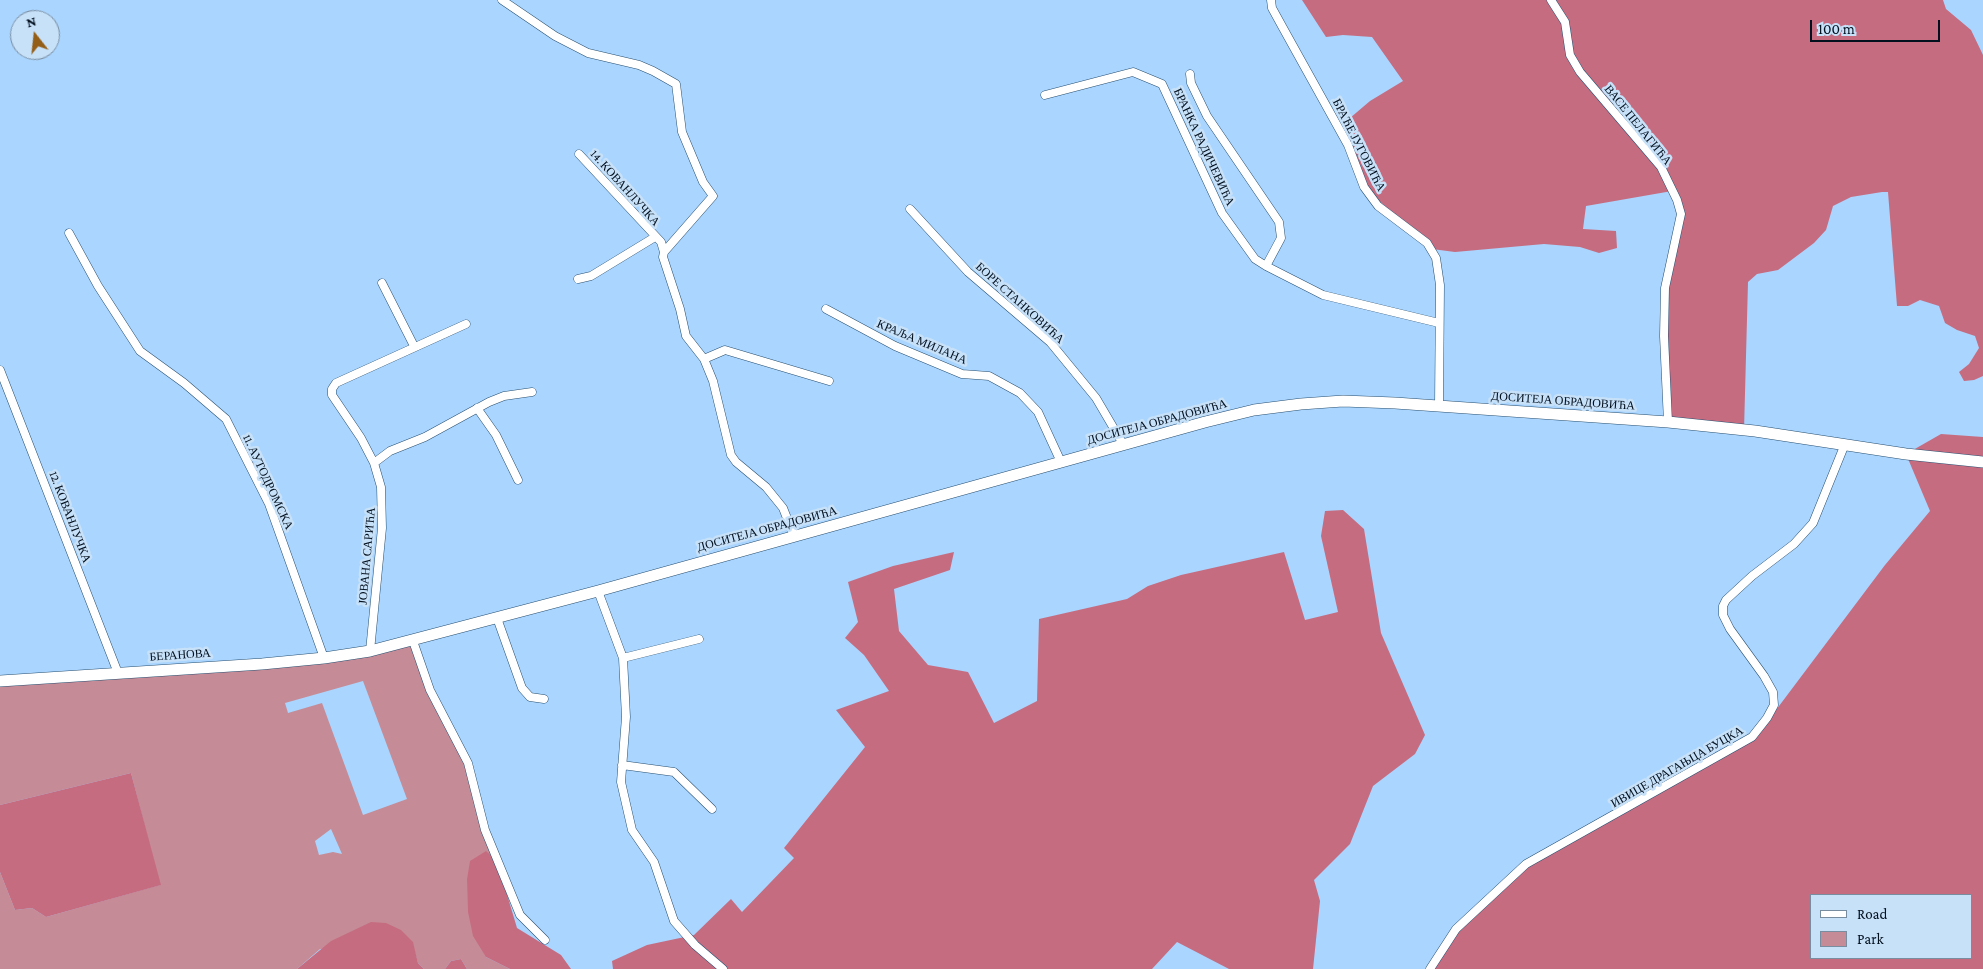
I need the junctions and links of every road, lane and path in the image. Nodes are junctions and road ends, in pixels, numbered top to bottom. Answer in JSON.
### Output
{"nodes":[{"id":1,"x":502,"y":0,"type":"edge"},
{"id":2,"x":1271,"y":0,"type":"edge"},
{"id":3,"x":1551,"y":0,"type":"edge"},
{"id":4,"x":1190,"y":74,"type":"dead end"},
{"id":5,"x":1045,"y":94,"type":"dead end"},
{"id":6,"x":578,"y":154,"type":"dead end"},
{"id":7,"x":910,"y":208,"type":"dead end"},
{"id":8,"x":69,"y":233,"type":"dead end"},
{"id":9,"x":655,"y":237,"type":"junction"},
{"id":10,"x":664,"y":252,"type":"junction"},
{"id":11,"x":1266,"y":266,"type":"junction"},
{"id":12,"x":578,"y":278,"type":"dead end"},
{"id":13,"x":382,"y":283,"type":"dead end"},
{"id":14,"x":826,"y":308,"type":"dead end"},
{"id":15,"x":1439,"y":323,"type":"junction"},
{"id":16,"x":466,"y":324,"type":"dead end"},
{"id":17,"x":414,"y":346,"type":"junction"},
{"id":18,"x":704,"y":359,"type":"junction"},
{"id":19,"x":0,"y":370,"type":"edge"},
{"id":20,"x":829,"y":382,"type":"dead end"},
{"id":21,"x":532,"y":392,"type":"dead end"},
{"id":22,"x":1440,"y":406,"type":"junction"},
{"id":23,"x":477,"y":408,"type":"junction"},
{"id":24,"x":1668,"y":422,"type":"junction"},
{"id":25,"x":1123,"y":444,"type":"junction"},
{"id":26,"x":1845,"y":444,"type":"junction"},
{"id":27,"x":1061,"y":462,"type":"junction"},
{"id":28,"x":1983,"y":462,"type":"edge"},
{"id":29,"x":374,"y":463,"type":"junction"},
{"id":30,"x":518,"y":480,"type":"dead end"},
{"id":31,"x":794,"y":536,"type":"junction"},
{"id":32,"x":598,"y":590,"type":"junction"},
{"id":33,"x":497,"y":618,"type":"junction"},
{"id":34,"x":699,"y":639,"type":"dead end"},
{"id":35,"x":412,"y":641,"type":"junction"},
{"id":36,"x":366,"y":652,"type":"junction"},
{"id":37,"x":324,"y":658,"type":"junction"},
{"id":38,"x":623,"y":658,"type":"junction"},
{"id":39,"x":118,"y":674,"type":"junction"},
{"id":40,"x":0,"y":681,"type":"edge"},
{"id":41,"x":544,"y":699,"type":"dead end"},
{"id":42,"x":622,"y":765,"type":"junction"},
{"id":43,"x":712,"y":809,"type":"dead end"},
{"id":44,"x":544,"y":940,"type":"dead end"},
{"id":45,"x":723,"y":969,"type":"edge"},
{"id":46,"x":1430,"y":969,"type":"edge"}],
"edges":[{"from":1,"to":10,"type":"street"},
{"from":2,"to":15,"type":"street","name":"БРАЋЕ ЈУГОВИЋА"},
{"from":3,"to":24,"type":"street","name":"ВАСЕ ПЕЛАГИЋА"},
{"from":4,"to":11,"type":"street","name":"БРАНКА РАДИЧЕВИЋА"},
{"from":5,"to":11,"type":"street","name":"БРАНКА РАДИЧЕВИЋА"},
{"from":6,"to":9,"type":"street","name":"14. КОВАНЛУЧКА"},
{"from":7,"to":25,"type":"street","name":"БОРЕ СТАНКОВИЋА"},
{"from":8,"to":37,"type":"street","name":"11. АУТОДРОМСКА"},
{"from":9,"to":10,"type":"street","name":"14. КОВАНЛУЧКА"},
{"from":9,"to":12,"type":"street","name":"14. КОВАНЛУЧКА"},
{"from":10,"to":18,"type":"street","name":"14. КОВАНЛУЧКА"},
{"from":11,"to":15,"type":"street","name":"БРАНКА РАДИЧЕВИЋА"},
{"from":13,"to":17,"type":"street"},
{"from":14,"to":27,"type":"street","name":"КРАЉА МИЛАНА"},
{"from":15,"to":22,"type":"street","name":"БРАЋЕ ЈУГОВИЋА"},
{"from":16,"to":17,"type":"street","name":"ЈОВАНА САРИЋА"},
{"from":17,"to":29,"type":"street","name":"ЈОВАНА САРИЋА"},
{"from":18,"to":20,"type":"street"},
{"from":18,"to":31,"type":"street","name":"14. КОВАНЛУЧКА"},
{"from":19,"to":39,"type":"street","name":"12. КОВАНЛУЧКА"},
{"from":21,"to":23,"type":"street"},
{"from":22,"to":24,"type":"main road","name":"ДОСИТЕЈА ОБРАДОВИЋА"},
{"from":22,"to":25,"type":"main road","name":"ДОСИТЕЈА ОБРАДОВИЋА"},
{"from":23,"to":29,"type":"street"},
{"from":23,"to":30,"type":"street"},
{"from":24,"to":26,"type":"main road","name":"ДОСИТЕЈА ОБРАДОВИЋА"},
{"from":25,"to":27,"type":"main road","name":"ДОСИТЕЈА ОБРАДОВИЋА"},
{"from":26,"to":28,"type":"main road","name":"ДОСИТЕЈА ОБРАДОВИЋА"},
{"from":26,"to":46,"type":"street","name":"ИВИЦЕ ДРАГАЊЦА БУЦКА"},
{"from":27,"to":31,"type":"main road","name":"ДОСИТЕЈА ОБРАДОВИЋА"},
{"from":29,"to":36,"type":"street","name":"ЈОВАНА САРИЋА"},
{"from":31,"to":32,"type":"main road","name":"ДОСИТЕЈА ОБРАДОВИЋА"},
{"from":32,"to":33,"type":"main road","name":"ДОСИТЕЈА ОБРАДОВИЋА"},
{"from":32,"to":38,"type":"street"},
{"from":33,"to":35,"type":"main road","name":"ДОСИТЕЈА ОБРАДОВИЋА"},
{"from":33,"to":41,"type":"street"},
{"from":34,"to":38,"type":"street"},
{"from":35,"to":36,"type":"main road","name":"ДОСИТЕЈА ОБРАДОВИЋА"},
{"from":35,"to":44,"type":"street"},
{"from":36,"to":37,"type":"main road","name":"БЕРАНОВА"},
{"from":37,"to":39,"type":"main road","name":"БЕРАНОВА"},
{"from":38,"to":42,"type":"street"},
{"from":39,"to":40,"type":"main road","name":"БЕРАНОВА"},
{"from":42,"to":43,"type":"street"},
{"from":42,"to":45,"type":"street"}]}
